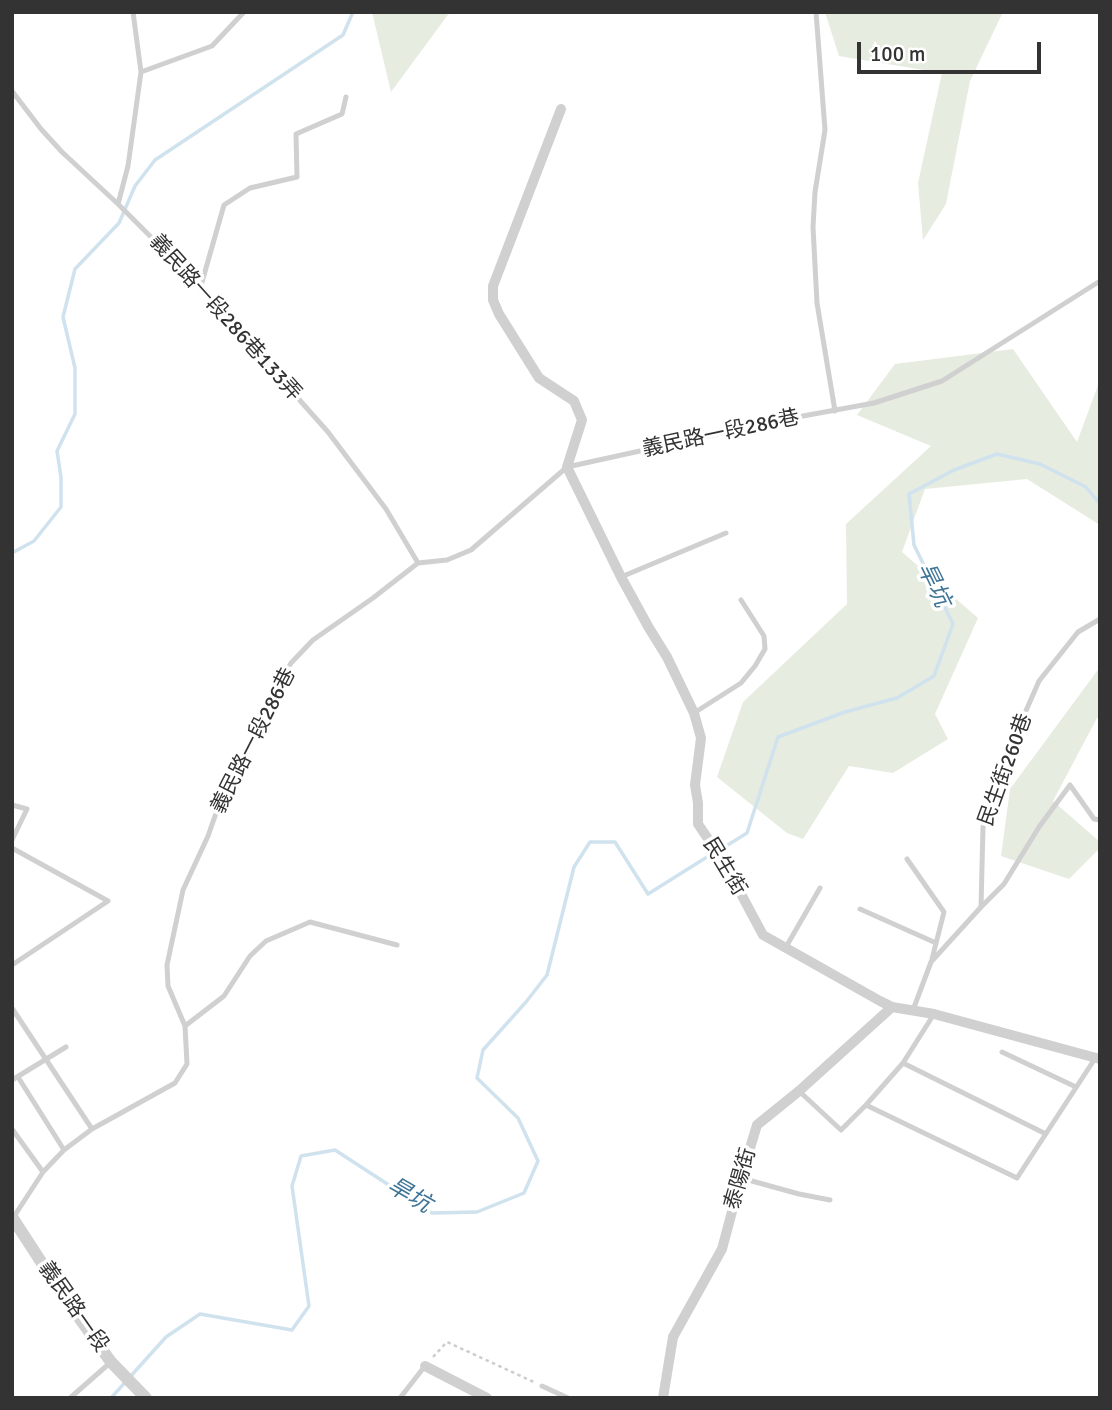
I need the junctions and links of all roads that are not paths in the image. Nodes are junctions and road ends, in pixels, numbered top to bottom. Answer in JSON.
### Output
{"nodes":[{"id":1,"x":133,"y":12,"type":"edge"},
{"id":2,"x":244,"y":12,"type":"edge"},
{"id":3,"x":816,"y":12,"type":"edge"},
{"id":4,"x":141,"y":72,"type":"junction"},
{"id":5,"x":12,"y":91,"type":"edge"},
{"id":6,"x":346,"y":97,"type":"dead end"},
{"id":7,"x":561,"y":109,"type":"dead end"},
{"id":8,"x":119,"y":205,"type":"junction"},
{"id":9,"x":1100,"y":281,"type":"edge"},
{"id":10,"x":200,"y":289,"type":"junction"},
{"id":11,"x":835,"y":411,"type":"junction"},
{"id":12,"x":567,"y":467,"type":"junction"},
{"id":13,"x":726,"y":533,"type":"dead end"},
{"id":14,"x":418,"y":563,"type":"junction"},
{"id":15,"x":621,"y":577,"type":"junction"},
{"id":16,"x":741,"y":600,"type":"dead end"},
{"id":17,"x":1100,"y":620,"type":"edge"},
{"id":18,"x":694,"y":713,"type":"junction"},
{"id":19,"x":12,"y":805,"type":"edge"},
{"id":20,"x":1100,"y":820,"type":"edge"},
{"id":21,"x":12,"y":840,"type":"edge"},
{"id":22,"x":12,"y":848,"type":"edge"},
{"id":23,"x":907,"y":859,"type":"dead end"},
{"id":24,"x":820,"y":888,"type":"dead end"},
{"id":25,"x":981,"y":907,"type":"junction"},
{"id":26,"x":860,"y":909,"type":"dead end"},
{"id":27,"x":936,"y":943,"type":"junction"},
{"id":28,"x":397,"y":945,"type":"dead end"},
{"id":29,"x":786,"y":947,"type":"junction"},
{"id":30,"x":932,"y":962,"type":"junction"},
{"id":31,"x":12,"y":965,"type":"edge"},
{"id":32,"x":892,"y":1006,"type":"junction"},
{"id":33,"x":12,"y":1009,"type":"edge"},
{"id":34,"x":913,"y":1010,"type":"junction"},
{"id":35,"x":934,"y":1014,"type":"junction"},
{"id":36,"x":185,"y":1026,"type":"junction"},
{"id":37,"x":66,"y":1047,"type":"dead end"},
{"id":38,"x":1002,"y":1052,"type":"dead end"},
{"id":39,"x":1098,"y":1058,"type":"edge"},
{"id":40,"x":46,"y":1060,"type":"junction"},
{"id":41,"x":903,"y":1063,"type":"junction"},
{"id":42,"x":15,"y":1079,"type":"edge"},
{"id":43,"x":1076,"y":1087,"type":"junction"},
{"id":44,"x":799,"y":1091,"type":"junction"},
{"id":45,"x":866,"y":1105,"type":"junction"},
{"id":46,"x":12,"y":1129,"type":"edge"},
{"id":47,"x":92,"y":1129,"type":"junction"},
{"id":48,"x":1046,"y":1134,"type":"junction"},
{"id":49,"x":64,"y":1150,"type":"junction"},
{"id":50,"x":43,"y":1172,"type":"junction"},
{"id":51,"x":741,"y":1178,"type":"junction"},
{"id":52,"x":830,"y":1200,"type":"dead end"},
{"id":53,"x":13,"y":1217,"type":"edge"},
{"id":54,"x":111,"y":1362,"type":"junction"},
{"id":55,"x":425,"y":1366,"type":"joint"},
{"id":56,"x":542,"y":1386,"type":"road end"},
{"id":57,"x":143,"y":1394,"type":"edge"},
{"id":58,"x":70,"y":1398,"type":"edge"},
{"id":59,"x":400,"y":1398,"type":"edge"},
{"id":60,"x":487,"y":1398,"type":"edge"},
{"id":61,"x":568,"y":1398,"type":"edge"},
{"id":62,"x":663,"y":1398,"type":"edge"}],
"edges":[{"from":1,"to":4,"type":"lane"},
{"from":2,"to":4,"type":"lane"},
{"from":3,"to":11,"type":"lane"},
{"from":4,"to":8,"type":"lane"},
{"from":5,"to":8,"type":"lane","name":"義民路一段286巷133弄"},
{"from":6,"to":10,"type":"lane"},
{"from":7,"to":12,"type":"street"},
{"from":8,"to":10,"type":"lane","name":"義民路一段286巷133弄"},
{"from":9,"to":11,"type":"lane","name":"義民路一段286巷"},
{"from":10,"to":14,"type":"lane","name":"義民路一段286巷133弄"},
{"from":11,"to":12,"type":"lane","name":"義民路一段286巷"},
{"from":12,"to":14,"type":"lane","name":"義民路一段286巷"},
{"from":12,"to":15,"type":"street","name":"民生街"},
{"from":13,"to":15,"type":"lane"},
{"from":14,"to":36,"type":"lane","name":"義民路一段286巷"},
{"from":15,"to":18,"type":"street","name":"民生街"},
{"from":16,"to":18,"type":"lane"},
{"from":17,"to":25,"type":"lane","name":"民生街260巷"},
{"from":18,"to":29,"type":"street","name":"民生街"},
{"from":19,"to":21,"type":"lane"},
{"from":20,"to":25,"type":"lane"},
{"from":22,"to":31,"type":"lane"},
{"from":23,"to":27,"type":"lane"},
{"from":24,"to":29,"type":"lane"},
{"from":25,"to":30,"type":"lane"},
{"from":26,"to":27,"type":"lane"},
{"from":27,"to":30,"type":"lane"},
{"from":28,"to":36,"type":"lane"},
{"from":29,"to":32,"type":"street","name":"民生街"},
{"from":30,"to":34,"type":"lane"},
{"from":32,"to":34,"type":"street","name":"民生街"},
{"from":32,"to":44,"type":"street","name":"泰陽街"},
{"from":33,"to":40,"type":"lane"},
{"from":34,"to":35,"type":"street","name":"民生街"},
{"from":35,"to":39,"type":"street","name":"民生街"},
{"from":35,"to":41,"type":"lane"},
{"from":36,"to":47,"type":"lane","name":"義民路一段286巷"},
{"from":37,"to":40,"type":"lane"},
{"from":38,"to":43,"type":"lane"},
{"from":39,"to":43,"type":"lane"},
{"from":40,"to":42,"type":"lane"},
{"from":40,"to":47,"type":"lane"},
{"from":41,"to":45,"type":"lane"},
{"from":41,"to":48,"type":"lane"},
{"from":42,"to":49,"type":"lane"},
{"from":43,"to":48,"type":"lane"},
{"from":44,"to":45,"type":"lane"},
{"from":44,"to":51,"type":"street","name":"泰陽街"},
{"from":45,"to":48,"type":"lane"},
{"from":46,"to":50,"type":"lane"},
{"from":47,"to":49,"type":"lane","name":"義民路一段286巷"},
{"from":49,"to":50,"type":"lane","name":"義民路一段286巷"},
{"from":50,"to":53,"type":"lane","name":"義民路一段286巷"},
{"from":51,"to":52,"type":"lane"},
{"from":51,"to":62,"type":"street","name":"泰陽街"},
{"from":53,"to":54,"type":"street","name":"義民路一段"},
{"from":54,"to":57,"type":"street","name":"義民路一段"},
{"from":54,"to":58,"type":"lane"},
{"from":55,"to":59,"type":"lane"},
{"from":55,"to":60,"type":"street"},
{"from":56,"to":61,"type":"lane"}]}
